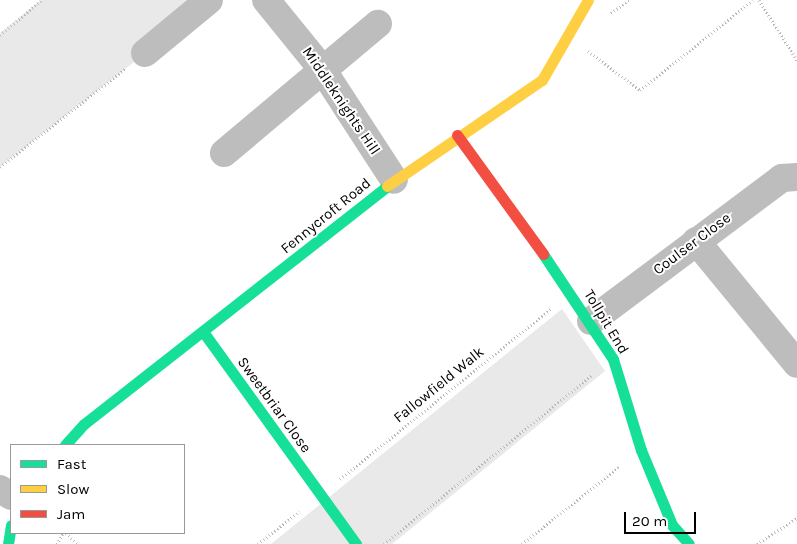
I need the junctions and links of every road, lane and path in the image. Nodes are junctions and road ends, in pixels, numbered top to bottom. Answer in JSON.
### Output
{"nodes":[{"id":1,"x":42,"y":0,"type":"edge"},
{"id":2,"x":209,"y":0,"type":"edge"},
{"id":3,"x":266,"y":0,"type":"edge"},
{"id":4,"x":588,"y":0,"type":"edge"},
{"id":5,"x":753,"y":0,"type":"edge"},
{"id":6,"x":759,"y":0,"type":"edge"},
{"id":7,"x":378,"y":24,"type":"dead end"},
{"id":8,"x":0,"y":35,"type":"edge"},
{"id":9,"x":567,"y":36,"type":"junction"},
{"id":10,"x":145,"y":53,"type":"joint"},
{"id":11,"x":797,"y":60,"type":"edge"},
{"id":12,"x":322,"y":69,"type":"junction"},
{"id":13,"x":457,"y":135,"type":"junction"},
{"id":14,"x":224,"y":153,"type":"dead end"},
{"id":15,"x":0,"y":167,"type":"edge"},
{"id":16,"x":797,"y":177,"type":"edge"},
{"id":17,"x":394,"y":180,"type":"junction"},
{"id":18,"x":696,"y":241,"type":"junction"},
{"id":19,"x":571,"y":293,"type":"junction"},
{"id":20,"x":591,"y":321,"type":"junction"},
{"id":21,"x":204,"y":333,"type":"junction"},
{"id":22,"x":613,"y":359,"type":"junction"},
{"id":23,"x":797,"y":364,"type":"edge"},
{"id":24,"x":66,"y":444,"type":"edge"},
{"id":25,"x":640,"y":450,"type":"junction"},
{"id":26,"x":320,"y":494,"type":"junction"},
{"id":27,"x":797,"y":518,"type":"edge"},
{"id":28,"x":10,"y":531,"type":"edge"},
{"id":29,"x":67,"y":534,"type":"edge"},
{"id":30,"x":8,"y":544,"type":"edge"},
{"id":31,"x":77,"y":544,"type":"edge"},
{"id":32,"x":258,"y":544,"type":"edge"},
{"id":33,"x":356,"y":544,"type":"edge"},
{"id":34,"x":384,"y":544,"type":"edge"},
{"id":35,"x":522,"y":544,"type":"edge"},
{"id":36,"x":689,"y":544,"type":"edge"},
{"id":37,"x":757,"y":544,"type":"edge"}],
"edges":[{"from":1,"to":8,"type":"path"},
{"from":2,"to":10,"type":"street"},
{"from":3,"to":12,"type":"street","name":"Middleknights Hill"},
{"from":4,"to":9,"type":"street","name":"Fennycroft Road"},
{"from":5,"to":9,"type":"path"},
{"from":6,"to":11,"type":"path"},
{"from":7,"to":12,"type":"street"},
{"from":9,"to":13,"type":"street","name":"Fennycroft Road"},
{"from":10,"to":15,"type":"path"},
{"from":12,"to":14,"type":"street"},
{"from":12,"to":17,"type":"street","name":"Middleknights Hill"},
{"from":13,"to":17,"type":"street","name":"Fennycroft Road"},
{"from":13,"to":19,"type":"street","name":"Tollpit End"},
{"from":16,"to":18,"type":"street","name":"Coulser Close"},
{"from":17,"to":21,"type":"street","name":"Fennycroft Road"},
{"from":18,"to":20,"type":"street","name":"Coulser Close"},
{"from":18,"to":23,"type":"street"},
{"from":19,"to":20,"type":"street","name":"Tollpit End"},
{"from":19,"to":26,"type":"path","name":"Fallowfield Walk"},
{"from":20,"to":22,"type":"street","name":"Tollpit End"},
{"from":21,"to":24,"type":"street","name":"Fennycroft Road"},
{"from":21,"to":26,"type":"street","name":"Sweetbriar Close"},
{"from":22,"to":25,"type":"street","name":"Tollpit End"},
{"from":22,"to":34,"type":"path"},
{"from":25,"to":35,"type":"path"},
{"from":25,"to":36,"type":"street","name":"Tollpit End"},
{"from":26,"to":32,"type":"path"},
{"from":26,"to":33,"type":"street","name":"Sweetbriar Close"},
{"from":27,"to":37,"type":"path"},
{"from":28,"to":30,"type":"street"},
{"from":29,"to":31,"type":"path"}]}
